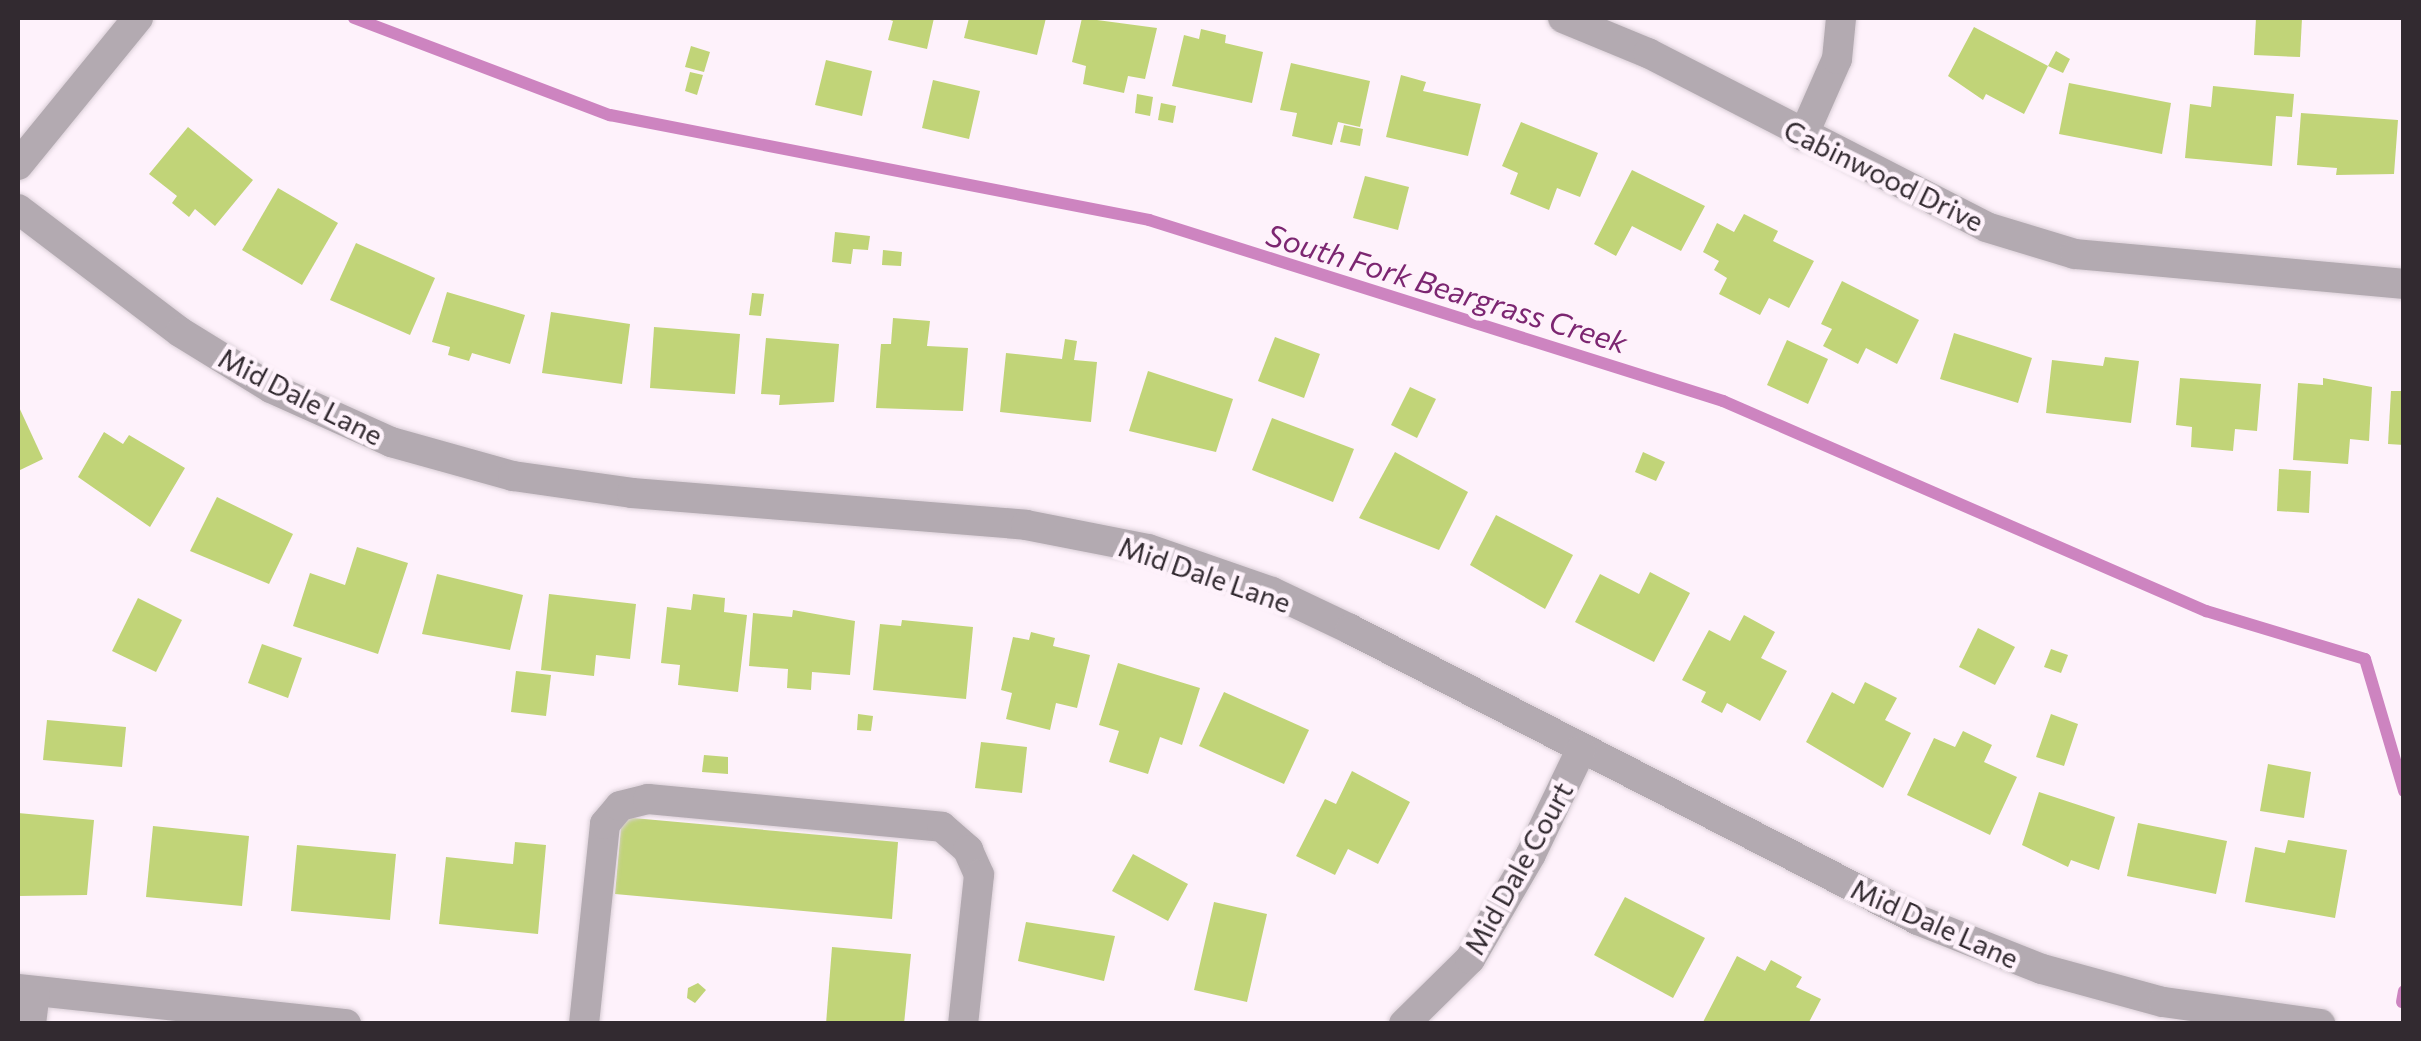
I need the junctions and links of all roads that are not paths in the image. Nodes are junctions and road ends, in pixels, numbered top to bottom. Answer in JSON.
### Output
{"nodes":[{"id":1,"x":138,"y":18,"type":"edge"},
{"id":2,"x":1563,"y":18,"type":"edge"},
{"id":3,"x":1841,"y":18,"type":"edge"},
{"id":4,"x":1803,"y":136,"type":"junction"},
{"id":5,"x":18,"y":166,"type":"edge"},
{"id":6,"x":18,"y":208,"type":"edge"},
{"id":7,"x":2404,"y":284,"type":"edge"},
{"id":8,"x":1581,"y":750,"type":"junction"},
{"id":9,"x":26,"y":991,"type":"edge"},
{"id":10,"x":70,"y":1009,"type":"edge"},
{"id":11,"x":31,"y":1024,"type":"edge"},
{"id":12,"x":346,"y":1024,"type":"edge"},
{"id":13,"x":584,"y":1024,"type":"edge"},
{"id":14,"x":963,"y":1024,"type":"edge"},
{"id":15,"x":1404,"y":1024,"type":"edge"},
{"id":16,"x":2320,"y":1024,"type":"edge"}],
"edges":[{"from":1,"to":5,"type":"street"},
{"from":2,"to":4,"type":"street","name":"Cabinwood Drive"},
{"from":3,"to":4,"type":"street"},
{"from":4,"to":7,"type":"street","name":"Cabinwood Drive"},
{"from":6,"to":8,"type":"street","name":"Mid Dale Lane"},
{"from":8,"to":15,"type":"street","name":"Mid Dale Court"},
{"from":8,"to":16,"type":"street","name":"Mid Dale Lane"},
{"from":9,"to":10,"type":"street"},
{"from":9,"to":11,"type":"street"},
{"from":10,"to":12,"type":"street"},
{"from":13,"to":14,"type":"street"}]}
